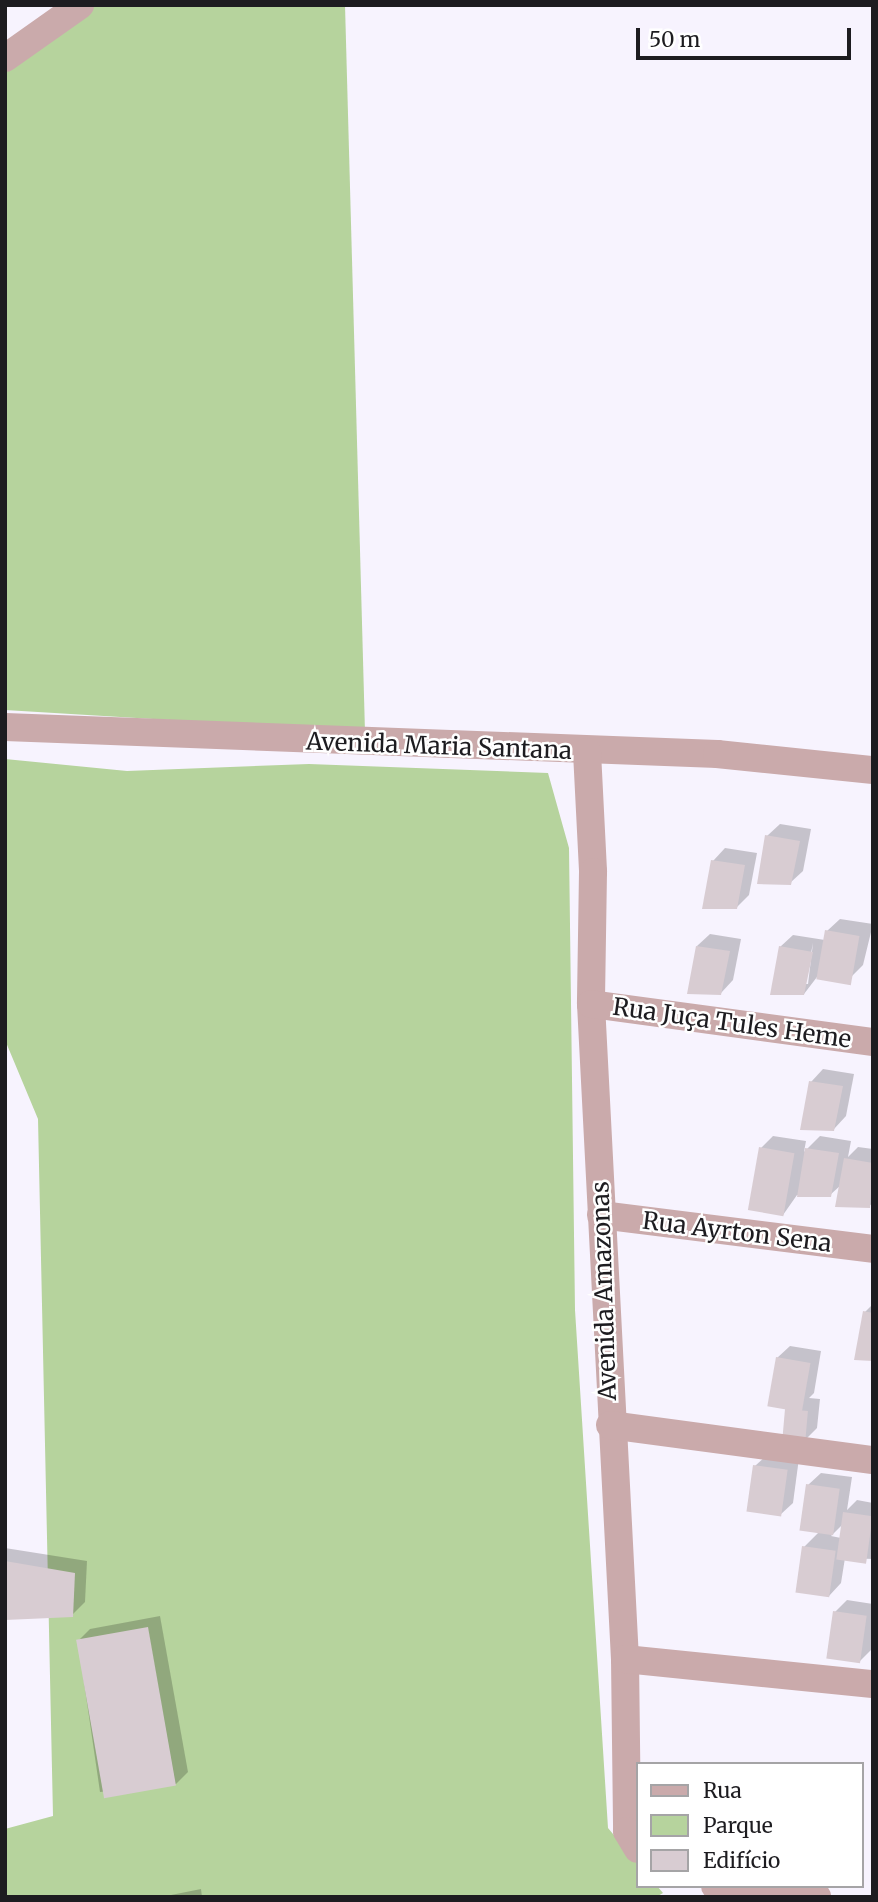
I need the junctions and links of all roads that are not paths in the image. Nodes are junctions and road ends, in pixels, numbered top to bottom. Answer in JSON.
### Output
{"nodes":[{"id":1,"x":80,"y":5,"type":"edge"},
{"id":2,"x":5,"y":58,"type":"edge"},
{"id":3,"x":5,"y":727,"type":"edge"},
{"id":4,"x":587,"y":752,"type":"junction"},
{"id":5,"x":873,"y":771,"type":"edge"},
{"id":6,"x":591,"y":1004,"type":"junction"},
{"id":7,"x":873,"y":1042,"type":"edge"},
{"id":8,"x":601,"y":1215,"type":"junction"},
{"id":9,"x":873,"y":1249,"type":"edge"},
{"id":10,"x":610,"y":1425,"type":"junction"},
{"id":11,"x":873,"y":1460,"type":"edge"},
{"id":12,"x":625,"y":1659,"type":"junction"},
{"id":13,"x":873,"y":1684,"type":"edge"},
{"id":14,"x":633,"y":1840,"type":"edge"},
{"id":15,"x":734,"y":1888,"type":"edge"},
{"id":16,"x":817,"y":1897,"type":"edge"}],
"edges":[{"from":1,"to":2,"type":"street"},
{"from":3,"to":4,"type":"street","name":"Avenida Maria Santana"},
{"from":4,"to":5,"type":"street","name":"Avenida Maria Santana"},
{"from":4,"to":6,"type":"street","name":"Avenida Amazonas"},
{"from":6,"to":7,"type":"street","name":"Rua Juça Tules Heme"},
{"from":6,"to":8,"type":"street","name":"Avenida Amazonas"},
{"from":8,"to":9,"type":"street","name":"Rua Ayrton Sena"},
{"from":8,"to":10,"type":"street","name":"Avenida Amazonas"},
{"from":10,"to":11,"type":"street"},
{"from":10,"to":12,"type":"street","name":"Avenida Amazonas"},
{"from":12,"to":13,"type":"street"},
{"from":12,"to":14,"type":"street","name":"Avenida Amazonas"},
{"from":15,"to":16,"type":"street"}]}
